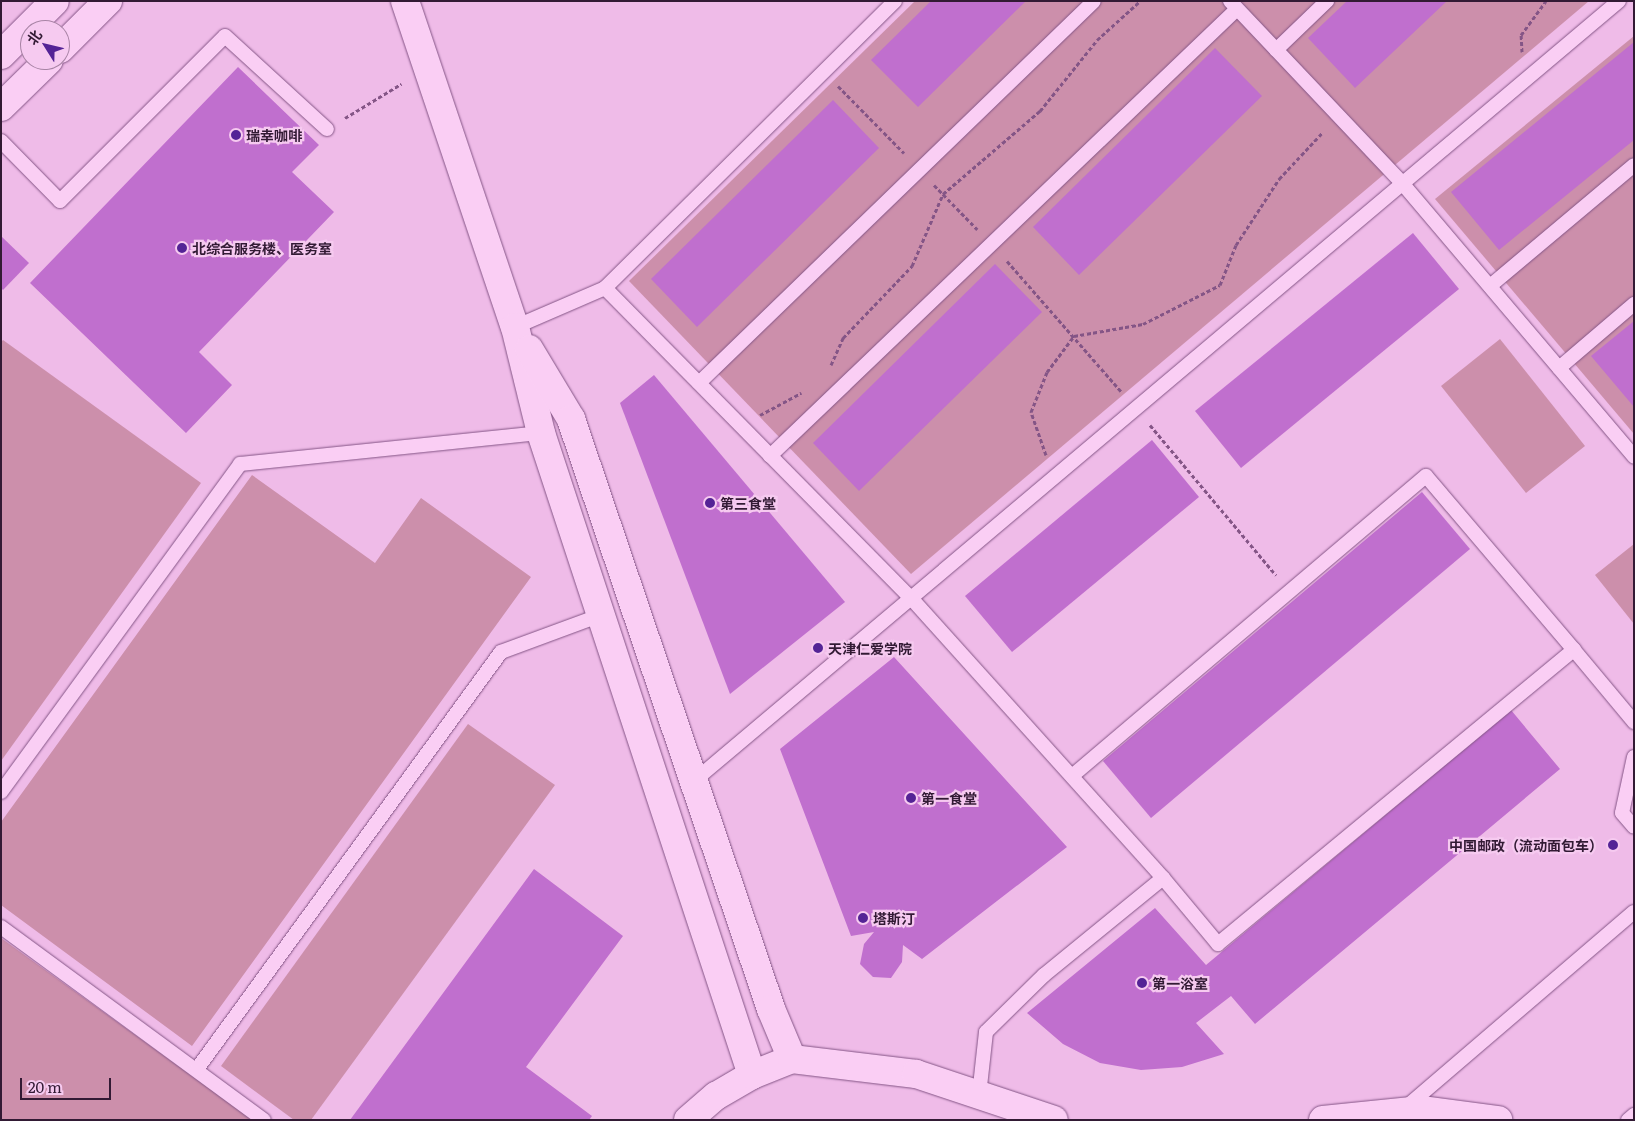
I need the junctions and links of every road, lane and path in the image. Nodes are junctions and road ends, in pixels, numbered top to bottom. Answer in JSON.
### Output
{"nodes":[{"id":1,"x":56,"y":1,"type":"edge"},
{"id":2,"x":108,"y":1,"type":"edge"},
{"id":3,"x":405,"y":1,"type":"edge"},
{"id":4,"x":895,"y":1,"type":"edge"},
{"id":5,"x":1094,"y":1,"type":"edge"},
{"id":6,"x":1140,"y":1,"type":"edge"},
{"id":7,"x":1327,"y":1,"type":"edge"},
{"id":8,"x":1546,"y":1,"type":"edge"},
{"id":9,"x":1619,"y":1,"type":"edge"},
{"id":10,"x":1234,"y":5,"type":"edge"},
{"id":11,"x":70,"y":39,"type":"edge"},
{"id":12,"x":1276,"y":50,"type":"junction"},
{"id":13,"x":1,"y":55,"type":"edge"},
{"id":14,"x":428,"y":69,"type":"junction"},
{"id":15,"x":39,"y":70,"type":"edge"},
{"id":16,"x":824,"y":72,"type":"junction"},
{"id":17,"x":1522,"y":83,"type":"junction"},
{"id":18,"x":1,"y":107,"type":"edge"},
{"id":19,"x":1339,"y":116,"type":"junction"},
{"id":20,"x":327,"y":129,"type":"joint"},
{"id":21,"x":1,"y":141,"type":"edge"},
{"id":22,"x":1634,"y":165,"type":"edge"},
{"id":23,"x":920,"y":169,"type":"junction"},
{"id":24,"x":1402,"y":183,"type":"junction"},
{"id":25,"x":943,"y":194,"type":"junction"},
{"id":26,"x":992,"y":244,"type":"junction"},
{"id":27,"x":1490,"y":286,"type":"junction"},
{"id":28,"x":605,"y":288,"type":"junction"},
{"id":29,"x":1634,"y":304,"type":"edge"},
{"id":30,"x":515,"y":326,"type":"junction"},
{"id":31,"x":1074,"y":336,"type":"junction"},
{"id":32,"x":1559,"y":368,"type":"junction"},
{"id":33,"x":828,"y":372,"type":"dead end"},
{"id":34,"x":699,"y":383,"type":"junction"},
{"id":35,"x":807,"y":390,"type":"dead end"},
{"id":36,"x":1136,"y":408,"type":"junction"},
{"id":37,"x":740,"y":425,"type":"junction"},
{"id":38,"x":541,"y":433,"type":"junction"},
{"id":39,"x":1633,"y":453,"type":"edge"},
{"id":40,"x":770,"y":456,"type":"junction"},
{"id":41,"x":1054,"y":477,"type":"junction"},
{"id":42,"x":1290,"y":592,"type":"junction"},
{"id":43,"x":911,"y":598,"type":"junction"},
{"id":44,"x":601,"y":615,"type":"junction"},
{"id":45,"x":1574,"y":650,"type":"junction"},
{"id":46,"x":1634,"y":722,"type":"edge"},
{"id":47,"x":1634,"y":757,"type":"edge"},
{"id":48,"x":1072,"y":776,"type":"junction"},
{"id":49,"x":694,"y":781,"type":"junction"},
{"id":50,"x":1,"y":792,"type":"edge"},
{"id":51,"x":1634,"y":827,"type":"edge"},
{"id":52,"x":1164,"y":878,"type":"junction"},
{"id":53,"x":1634,"y":912,"type":"edge"},
{"id":54,"x":1,"y":926,"type":"edge"},
{"id":55,"x":792,"y":1060,"type":"junction"},
{"id":56,"x":197,"y":1068,"type":"junction"},
{"id":57,"x":752,"y":1075,"type":"junction"},
{"id":58,"x":978,"y":1095,"type":"junction"},
{"id":59,"x":1401,"y":1111,"type":"junction"},
{"id":60,"x":1634,"y":1115,"type":"edge"},
{"id":61,"x":264,"y":1120,"type":"edge"},
{"id":62,"x":688,"y":1120,"type":"edge"},
{"id":63,"x":1054,"y":1120,"type":"edge"},
{"id":64,"x":1323,"y":1120,"type":"edge"},
{"id":65,"x":1498,"y":1120,"type":"edge"},
{"id":66,"x":1628,"y":1120,"type":"edge"}],
"edges":[{"from":1,"to":13,"type":"street"},
{"from":2,"to":11,"type":"street"},
{"from":3,"to":14,"type":"street"},
{"from":4,"to":16,"type":"lane"},
{"from":5,"to":23,"type":"lane"},
{"from":6,"to":25,"type":"path"},
{"from":7,"to":12,"type":"lane"},
{"from":8,"to":17,"type":"path"},
{"from":9,"to":17,"type":"lane"},
{"from":10,"to":12,"type":"lane"},
{"from":10,"to":26,"type":"lane"},
{"from":12,"to":19,"type":"lane"},
{"from":14,"to":20,"type":"path"},
{"from":14,"to":30,"type":"street"},
{"from":15,"to":18,"type":"street"},
{"from":16,"to":23,"type":"path"},
{"from":16,"to":28,"type":"lane"},
{"from":17,"to":24,"type":"lane"},
{"from":19,"to":24,"type":"lane"},
{"from":19,"to":31,"type":"path"},
{"from":20,"to":21,"type":"lane"},
{"from":22,"to":27,"type":"lane"},
{"from":23,"to":25,"type":"path"},
{"from":23,"to":34,"type":"lane"},
{"from":24,"to":27,"type":"lane"},
{"from":24,"to":36,"type":"lane"},
{"from":25,"to":26,"type":"path"},
{"from":25,"to":33,"type":"path"},
{"from":26,"to":31,"type":"path"},
{"from":26,"to":40,"type":"lane"},
{"from":27,"to":32,"type":"lane"},
{"from":28,"to":30,"type":"lane"},
{"from":28,"to":34,"type":"lane"},
{"from":29,"to":32,"type":"lane"},
{"from":30,"to":38,"type":"street"},
{"from":30,"to":49,"type":"street"},
{"from":31,"to":36,"type":"path"},
{"from":31,"to":41,"type":"path"},
{"from":32,"to":39,"type":"lane"},
{"from":34,"to":37,"type":"lane"},
{"from":35,"to":37,"type":"path"},
{"from":36,"to":41,"type":"lane"},
{"from":36,"to":42,"type":"path"},
{"from":37,"to":40,"type":"lane"},
{"from":38,"to":44,"type":"street"},
{"from":38,"to":50,"type":"lane"},
{"from":40,"to":43,"type":"lane"},
{"from":41,"to":43,"type":"lane"},
{"from":42,"to":45,"type":"lane"},
{"from":42,"to":48,"type":"lane"},
{"from":43,"to":48,"type":"lane"},
{"from":43,"to":49,"type":"lane"},
{"from":44,"to":56,"type":"lane"},
{"from":44,"to":57,"type":"street"},
{"from":45,"to":46,"type":"lane"},
{"from":45,"to":52,"type":"lane"},
{"from":47,"to":51,"type":"lane"},
{"from":48,"to":52,"type":"lane"},
{"from":49,"to":55,"type":"street"},
{"from":52,"to":58,"type":"lane"},
{"from":53,"to":59,"type":"lane"},
{"from":54,"to":56,"type":"lane"},
{"from":55,"to":57,"type":"street"},
{"from":55,"to":58,"type":"street"},
{"from":56,"to":61,"type":"lane"},
{"from":57,"to":62,"type":"street"},
{"from":58,"to":63,"type":"street"},
{"from":59,"to":64,"type":"street"},
{"from":59,"to":65,"type":"street"},
{"from":60,"to":66,"type":"lane"}]}
